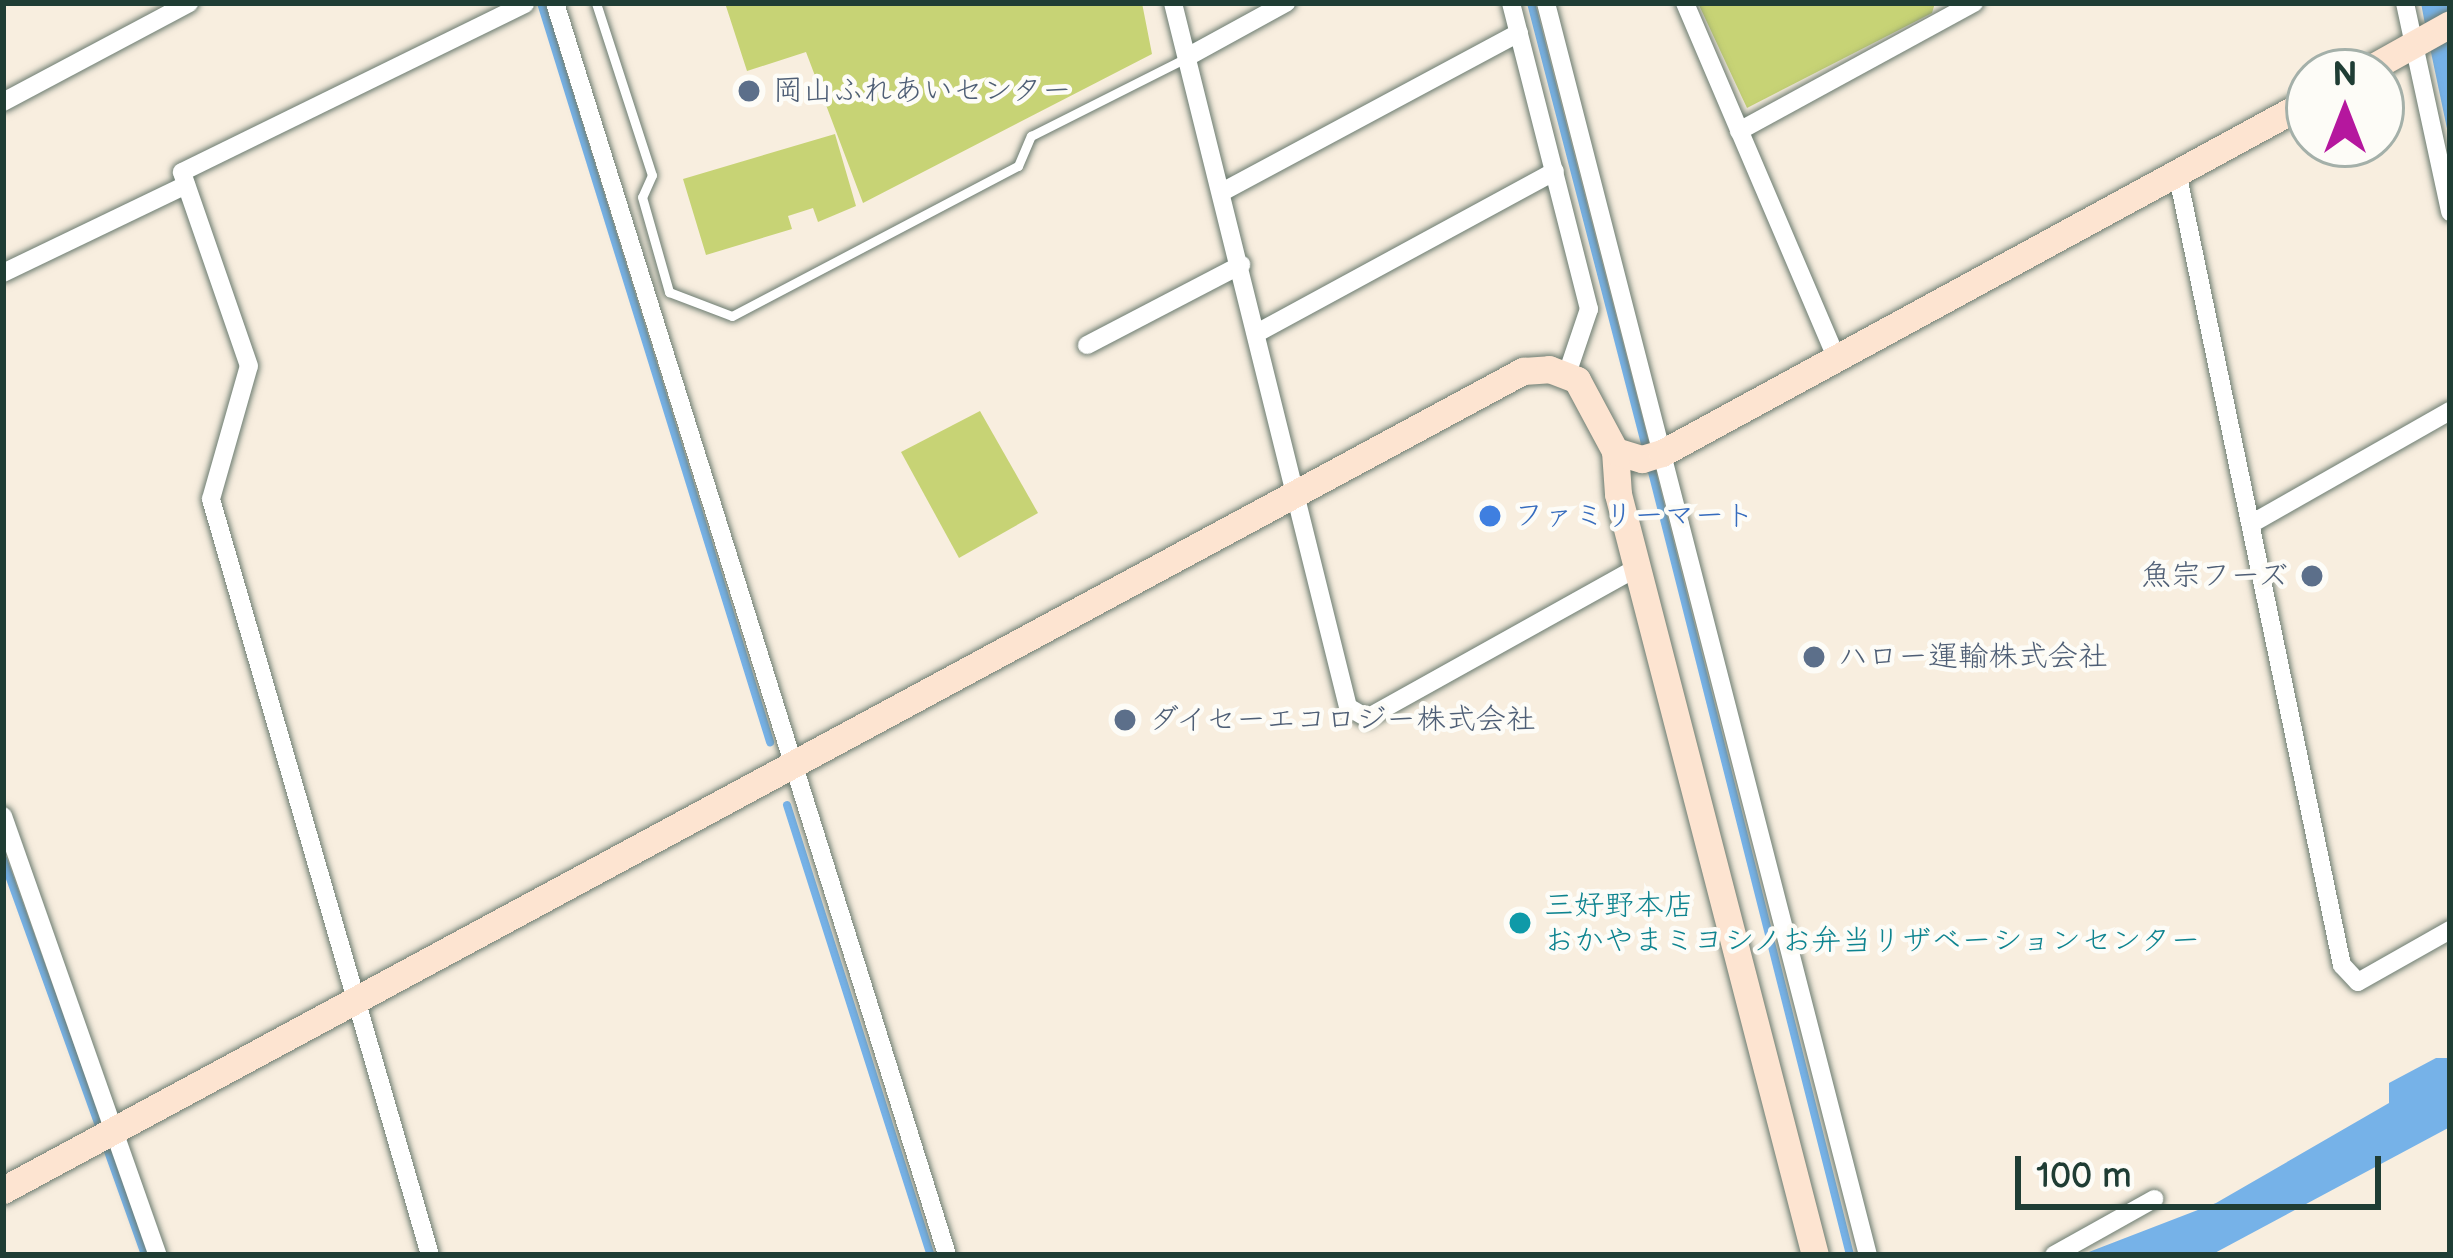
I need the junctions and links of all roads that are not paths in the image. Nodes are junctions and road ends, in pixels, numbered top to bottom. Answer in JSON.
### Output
{"nodes":[{"id":1,"x":189,"y":3,"type":"edge"},
{"id":2,"x":555,"y":3,"type":"edge"},
{"id":3,"x":596,"y":3,"type":"edge"},
{"id":4,"x":1173,"y":3,"type":"edge"},
{"id":5,"x":1286,"y":3,"type":"edge"},
{"id":6,"x":1511,"y":3,"type":"edge"},
{"id":7,"x":1546,"y":3,"type":"edge"},
{"id":8,"x":1685,"y":3,"type":"edge"},
{"id":9,"x":1974,"y":3,"type":"edge"},
{"id":10,"x":2404,"y":3,"type":"edge"},
{"id":11,"x":525,"y":4,"type":"edge"},
{"id":12,"x":1954,"y":8,"type":"edge"},
{"id":13,"x":1519,"y":33,"type":"junction"},
{"id":14,"x":2432,"y":35,"type":"edge"},
{"id":15,"x":2405,"y":50,"type":"edge"},
{"id":16,"x":1189,"y":56,"type":"junction"},
{"id":17,"x":3,"y":102,"type":"edge"},
{"id":18,"x":2285,"y":114,"type":"edge"},
{"id":19,"x":1739,"y":131,"type":"junction"},
{"id":20,"x":1555,"y":171,"type":"junction"},
{"id":21,"x":2176,"y":172,"type":"junction"},
{"id":22,"x":186,"y":185,"type":"junction"},
{"id":23,"x":1222,"y":192,"type":"junction"},
{"id":24,"x":2450,"y":212,"type":"edge"},
{"id":25,"x":1240,"y":265,"type":"junction"},
{"id":26,"x":3,"y":273,"type":"edge"},
{"id":27,"x":1257,"y":333,"type":"junction"},
{"id":28,"x":1087,"y":345,"type":"dead end"},
{"id":29,"x":1836,"y":357,"type":"junction"},
{"id":30,"x":1568,"y":374,"type":"junction"},
{"id":31,"x":2450,"y":411,"type":"edge"},
{"id":32,"x":1644,"y":454,"type":"junction"},
{"id":33,"x":1299,"y":492,"type":"junction"},
{"id":34,"x":2251,"y":524,"type":"junction"},
{"id":35,"x":1637,"y":568,"type":"junction"},
{"id":36,"x":793,"y":767,"type":"junction"},
{"id":37,"x":3,"y":816,"type":"edge"},
{"id":38,"x":2450,"y":930,"type":"edge"},
{"id":39,"x":353,"y":1000,"type":"junction"},
{"id":40,"x":106,"y":1133,"type":"junction"},
{"id":41,"x":3,"y":1190,"type":"edge"},
{"id":42,"x":2154,"y":1198,"type":"dead end"},
{"id":43,"x":158,"y":1255,"type":"edge"},
{"id":44,"x":430,"y":1255,"type":"edge"},
{"id":45,"x":946,"y":1255,"type":"edge"},
{"id":46,"x":1815,"y":1255,"type":"edge"},
{"id":47,"x":1868,"y":1255,"type":"edge"},
{"id":48,"x":2054,"y":1255,"type":"edge"}],
"edges":[{"from":1,"to":17,"type":"street"},
{"from":2,"to":36,"type":"street"},
{"from":3,"to":16,"type":"lane"},
{"from":4,"to":16,"type":"street"},
{"from":5,"to":16,"type":"street"},
{"from":6,"to":13,"type":"street"},
{"from":7,"to":32,"type":"street"},
{"from":8,"to":19,"type":"street"},
{"from":9,"to":12,"type":"street"},
{"from":10,"to":14,"type":"street"},
{"from":11,"to":22,"type":"street"},
{"from":12,"to":19,"type":"street"},
{"from":13,"to":20,"type":"street"},
{"from":13,"to":23,"type":"street"},
{"from":14,"to":15,"type":"street"},
{"from":14,"to":24,"type":"street"},
{"from":16,"to":23,"type":"street"},
{"from":18,"to":21,"type":"street"},
{"from":19,"to":29,"type":"street"},
{"from":20,"to":27,"type":"street"},
{"from":20,"to":30,"type":"street"},
{"from":21,"to":29,"type":"street"},
{"from":21,"to":34,"type":"street"},
{"from":22,"to":26,"type":"street"},
{"from":22,"to":39,"type":"street"},
{"from":23,"to":25,"type":"street"},
{"from":25,"to":27,"type":"street"},
{"from":25,"to":28,"type":"street"},
{"from":27,"to":33,"type":"street"},
{"from":29,"to":32,"type":"street"},
{"from":30,"to":32,"type":"street"},
{"from":30,"to":33,"type":"street"},
{"from":31,"to":34,"type":"street"},
{"from":32,"to":35,"type":"street"},
{"from":32,"to":47,"type":"street"},
{"from":33,"to":35,"type":"street"},
{"from":33,"to":36,"type":"street"},
{"from":34,"to":38,"type":"street"},
{"from":35,"to":46,"type":"street"},
{"from":36,"to":39,"type":"street"},
{"from":36,"to":45,"type":"street"},
{"from":37,"to":40,"type":"street"},
{"from":39,"to":40,"type":"street"},
{"from":39,"to":44,"type":"street"},
{"from":40,"to":41,"type":"street"},
{"from":40,"to":43,"type":"street"},
{"from":42,"to":48,"type":"street"}]}
